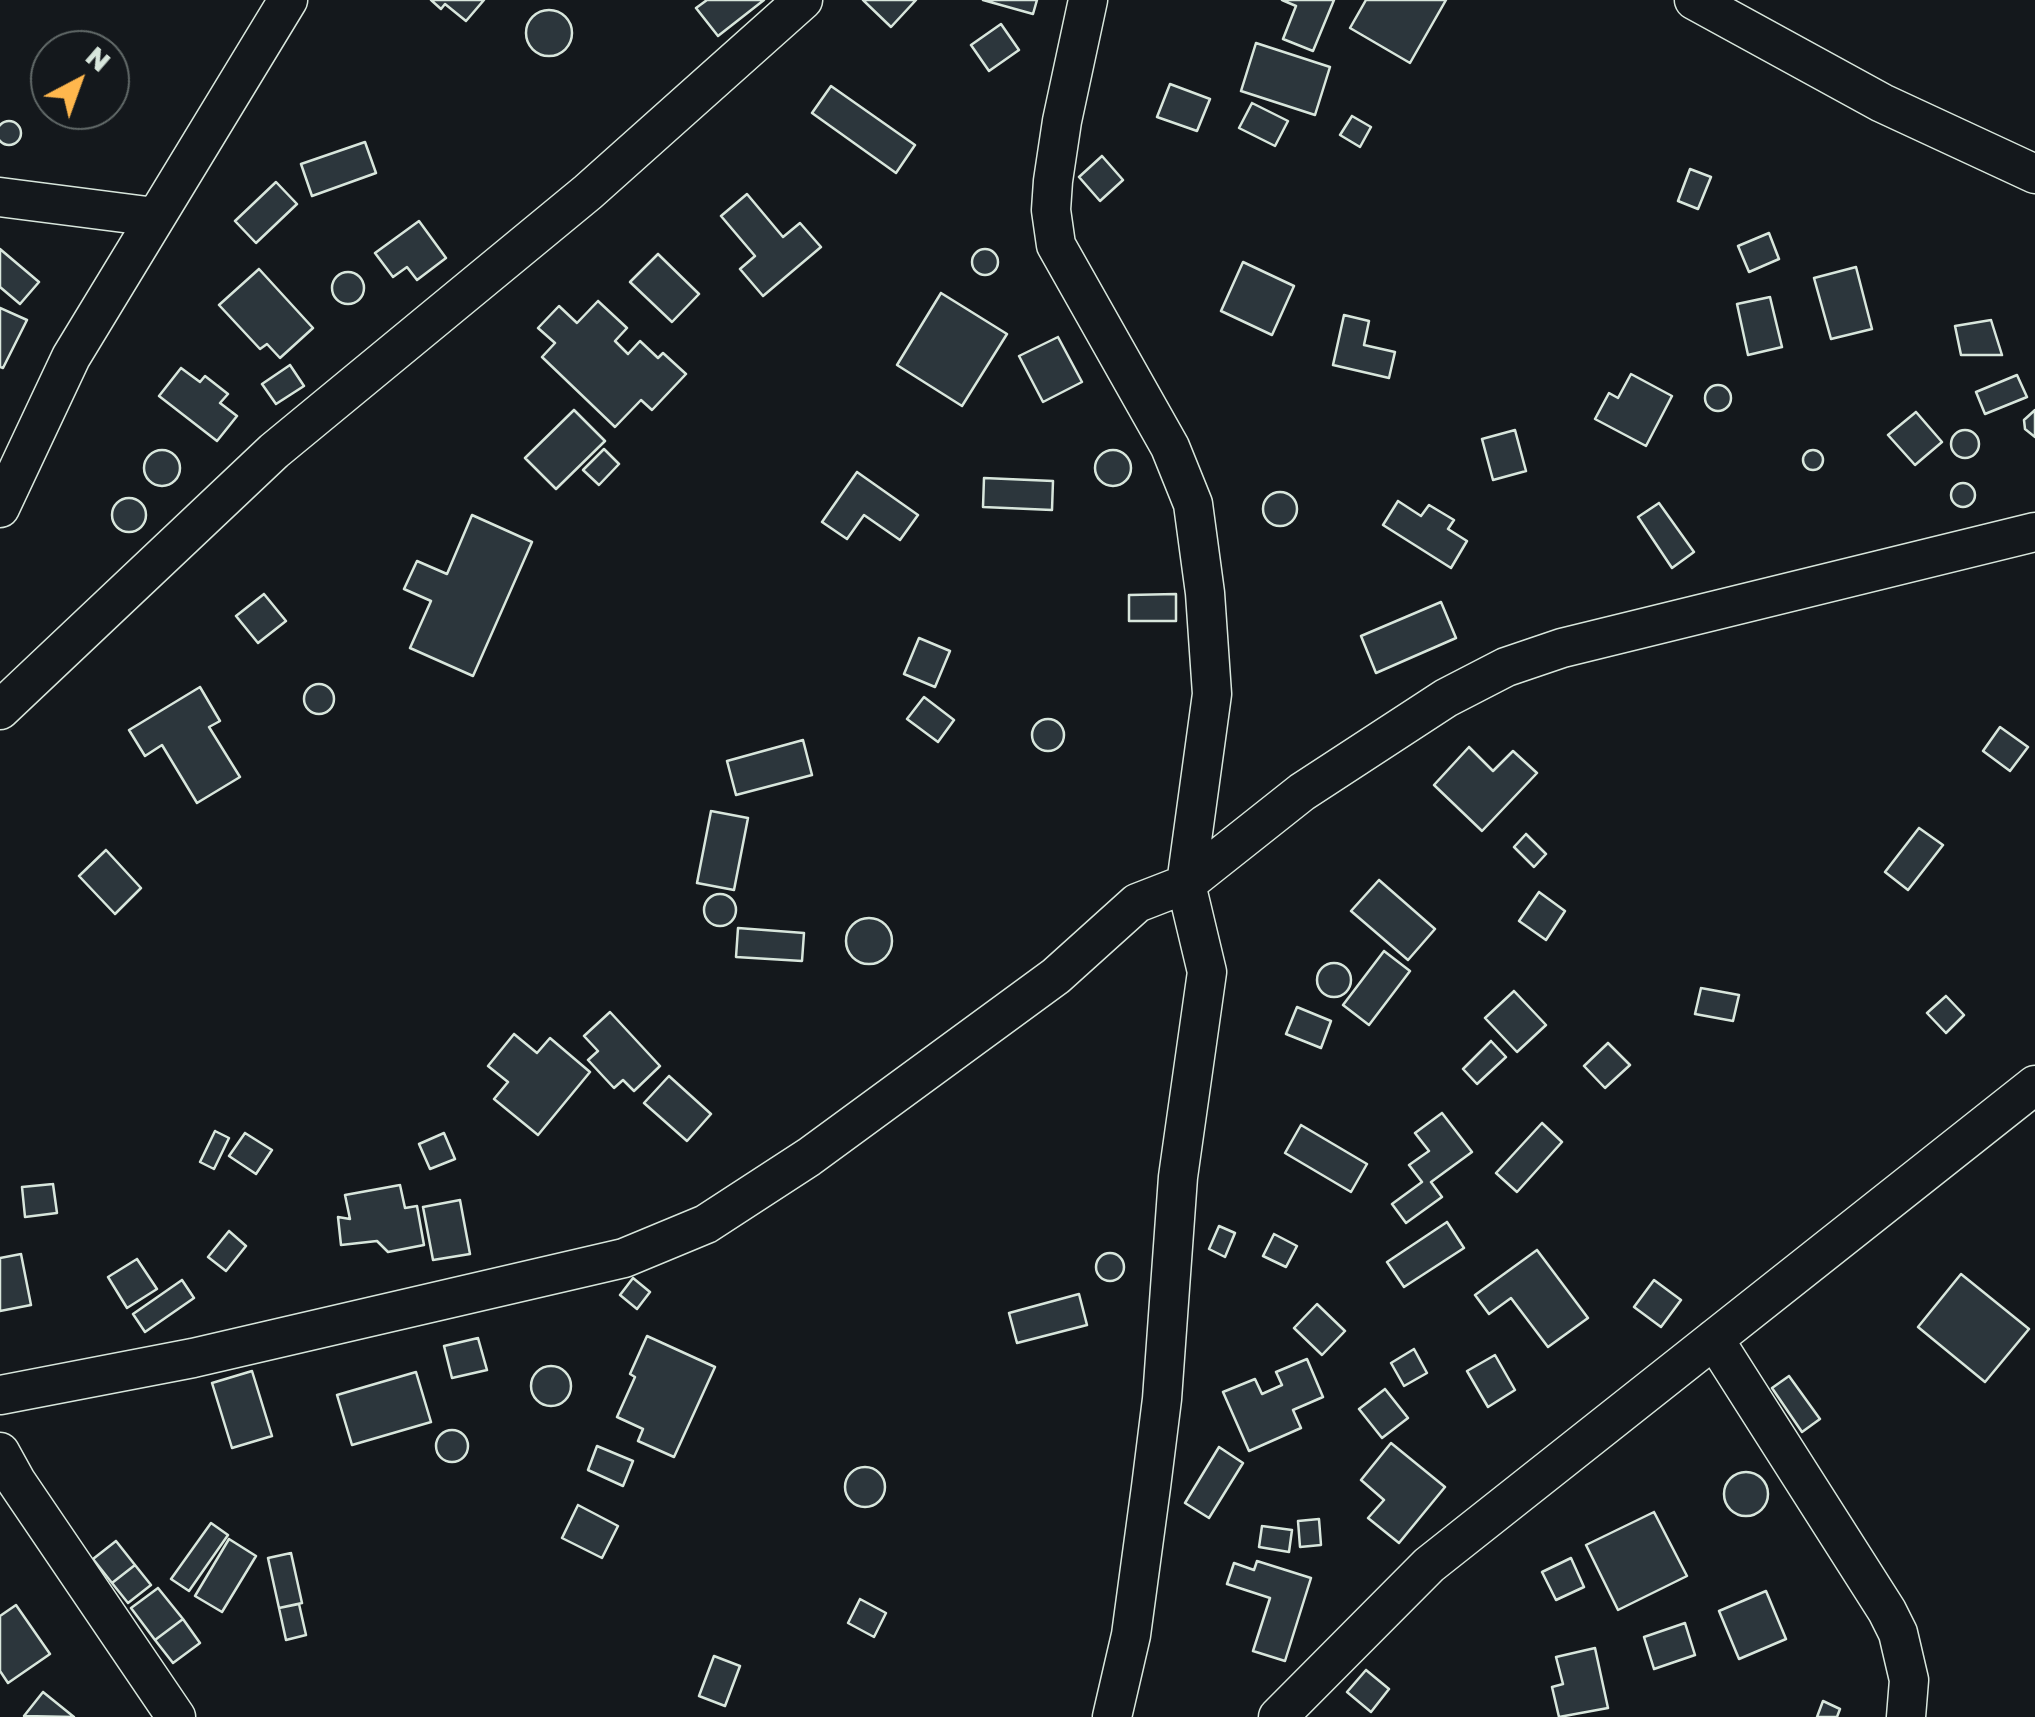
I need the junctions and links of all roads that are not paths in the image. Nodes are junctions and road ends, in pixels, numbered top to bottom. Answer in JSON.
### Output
{"nodes":[{"id":1,"x":288,"y":0,"type":"edge"},
{"id":2,"x":802,"y":0,"type":"edge"},
{"id":3,"x":1088,"y":0,"type":"edge"},
{"id":4,"x":1694,"y":0,"type":"edge"},
{"id":5,"x":2035,"y":174,"type":"edge"},
{"id":6,"x":0,"y":197,"type":"edge"},
{"id":7,"x":155,"y":217,"type":"junction"},
{"id":8,"x":0,"y":508,"type":"edge"},
{"id":9,"x":2035,"y":532,"type":"edge"},
{"id":10,"x":0,"y":710,"type":"edge"},
{"id":11,"x":1186,"y":884,"type":"junction"},
{"id":12,"x":2035,"y":1085,"type":"edge"},
{"id":13,"x":1714,"y":1339,"type":"junction"},
{"id":14,"x":0,"y":1395,"type":"edge"},
{"id":15,"x":0,"y":1452,"type":"edge"},
{"id":16,"x":176,"y":1717,"type":"edge"},
{"id":17,"x":1112,"y":1717,"type":"edge"},
{"id":18,"x":1278,"y":1717,"type":"edge"},
{"id":19,"x":1906,"y":1717,"type":"edge"}],
"edges":[{"from":1,"to":7,"type":"street"},
{"from":2,"to":10,"type":"street"},
{"from":3,"to":11,"type":"street"},
{"from":4,"to":5,"type":"street"},
{"from":6,"to":7,"type":"street"},
{"from":7,"to":8,"type":"street"},
{"from":9,"to":11,"type":"street"},
{"from":11,"to":14,"type":"street"},
{"from":11,"to":17,"type":"street"},
{"from":12,"to":13,"type":"street"},
{"from":13,"to":18,"type":"street"},
{"from":13,"to":19,"type":"street"},
{"from":15,"to":16,"type":"street"}]}
